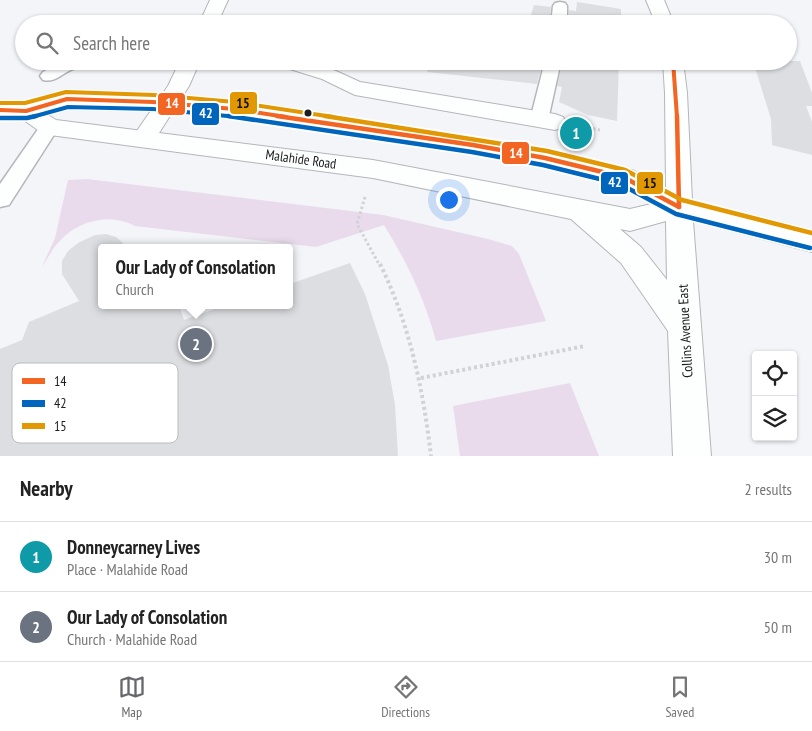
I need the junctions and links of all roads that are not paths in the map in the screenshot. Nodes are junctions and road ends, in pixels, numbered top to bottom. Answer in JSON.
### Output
{"nodes":[{"id":1,"x":219,"y":0,"type":"edge"},
{"id":2,"x":655,"y":0,"type":"edge"},
{"id":3,"x":560,"y":6,"type":"dead end"},
{"id":4,"x":212,"y":15,"type":"edge"},
{"id":5,"x":560,"y":15,"type":"edge"},
{"id":6,"x":661,"y":15,"type":"edge"},
{"id":7,"x":59,"y":70,"type":"edge"},
{"id":8,"x":185,"y":70,"type":"edge"},
{"id":9,"x":312,"y":70,"type":"edge"},
{"id":10,"x":552,"y":70,"type":"edge"},
{"id":11,"x":674,"y":70,"type":"edge"},
{"id":12,"x":49,"y":76,"type":"dead end"},
{"id":13,"x":166,"y":103,"type":"junction"},
{"id":14,"x":0,"y":110,"type":"edge"},
{"id":15,"x":26,"y":111,"type":"junction"},
{"id":16,"x":547,"y":121,"type":"joint"},
{"id":17,"x":50,"y":128,"type":"junction"},
{"id":18,"x":144,"y":138,"type":"junction"},
{"id":19,"x":1,"y":200,"type":"dead end"},
{"id":20,"x":678,"y":207,"type":"junction"},
{"id":21,"x":578,"y":209,"type":"junction"},
{"id":22,"x":812,"y":241,"type":"edge"},
{"id":23,"x":684,"y":326,"type":"junction"},
{"id":24,"x":692,"y":456,"type":"edge"}],
"edges":[{"from":1,"to":4,"type":"main road"},
{"from":2,"to":6,"type":"main road"},
{"from":3,"to":5,"type":"lane"},
{"from":7,"to":12,"type":"lane"},
{"from":8,"to":13,"type":"main road"},
{"from":9,"to":16,"type":"main road"},
{"from":10,"to":16,"type":"lane"},
{"from":11,"to":20,"type":"main road","name":"Collins Avenue East"},
{"from":13,"to":15,"type":"main road","name":"Malahide Road"},
{"from":13,"to":18,"type":"main road"},
{"from":13,"to":20,"type":"main road","name":"Malahide Road"},
{"from":14,"to":15,"type":"main road","name":"Malahide Road"},
{"from":15,"to":17,"type":"main road","name":"Malahide Road"},
{"from":17,"to":18,"type":"main road","name":"Malahide Road"},
{"from":17,"to":19,"type":"lane"},
{"from":18,"to":21,"type":"main road","name":"Malahide Road"},
{"from":20,"to":21,"type":"main road","name":"Malahide Road"},
{"from":20,"to":22,"type":"main road","name":"Malahide Road"},
{"from":20,"to":23,"type":"main road","name":"Collins Avenue East"},
{"from":21,"to":23,"type":"main road","name":"Malahide Road"},
{"from":23,"to":24,"type":"main road","name":"Collins Avenue East"}]}
